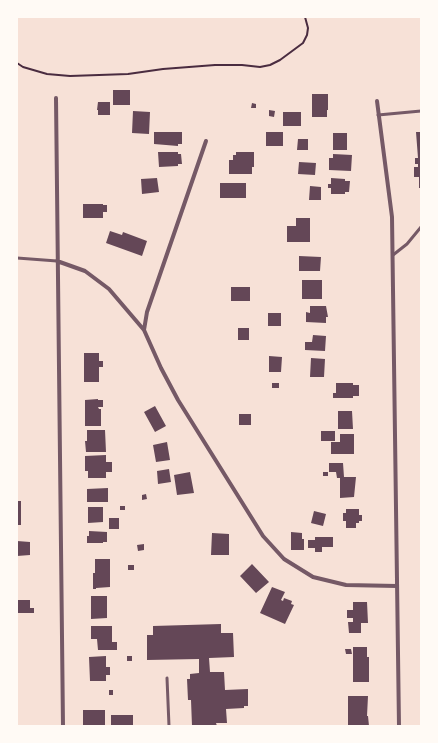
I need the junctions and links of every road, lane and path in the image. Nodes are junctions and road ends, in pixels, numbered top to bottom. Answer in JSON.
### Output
{"nodes":[{"id":1,"x":305,"y":17,"type":"edge"},
{"id":2,"x":17,"y":64,"type":"edge"},
{"id":3,"x":56,"y":98,"type":"dead end"},
{"id":4,"x":377,"y":101,"type":"dead end"},
{"id":5,"x":421,"y":111,"type":"edge"},
{"id":6,"x":378,"y":115,"type":"junction"},
{"id":7,"x":206,"y":141,"type":"dead end"},
{"id":8,"x":421,"y":227,"type":"edge"},
{"id":9,"x":392,"y":256,"type":"junction"},
{"id":10,"x":17,"y":258,"type":"edge"},
{"id":11,"x":57,"y":261,"type":"junction"},
{"id":12,"x":144,"y":330,"type":"junction"},
{"id":13,"x":397,"y":586,"type":"junction"},
{"id":14,"x":167,"y":678,"type":"dead end"},
{"id":15,"x":63,"y":726,"type":"edge"},
{"id":16,"x":169,"y":726,"type":"edge"},
{"id":17,"x":399,"y":726,"type":"edge"}],
"edges":[{"from":1,"to":2,"type":"path"},
{"from":3,"to":11,"type":"street"},
{"from":4,"to":6,"type":"street"},
{"from":5,"to":6,"type":"lane"},
{"from":6,"to":9,"type":"street"},
{"from":7,"to":12,"type":"street"},
{"from":8,"to":9,"type":"lane"},
{"from":9,"to":13,"type":"street"},
{"from":10,"to":11,"type":"lane"},
{"from":11,"to":12,"type":"street"},
{"from":11,"to":15,"type":"street"},
{"from":12,"to":13,"type":"street"},
{"from":13,"to":17,"type":"street"},
{"from":14,"to":16,"type":"lane"}]}
